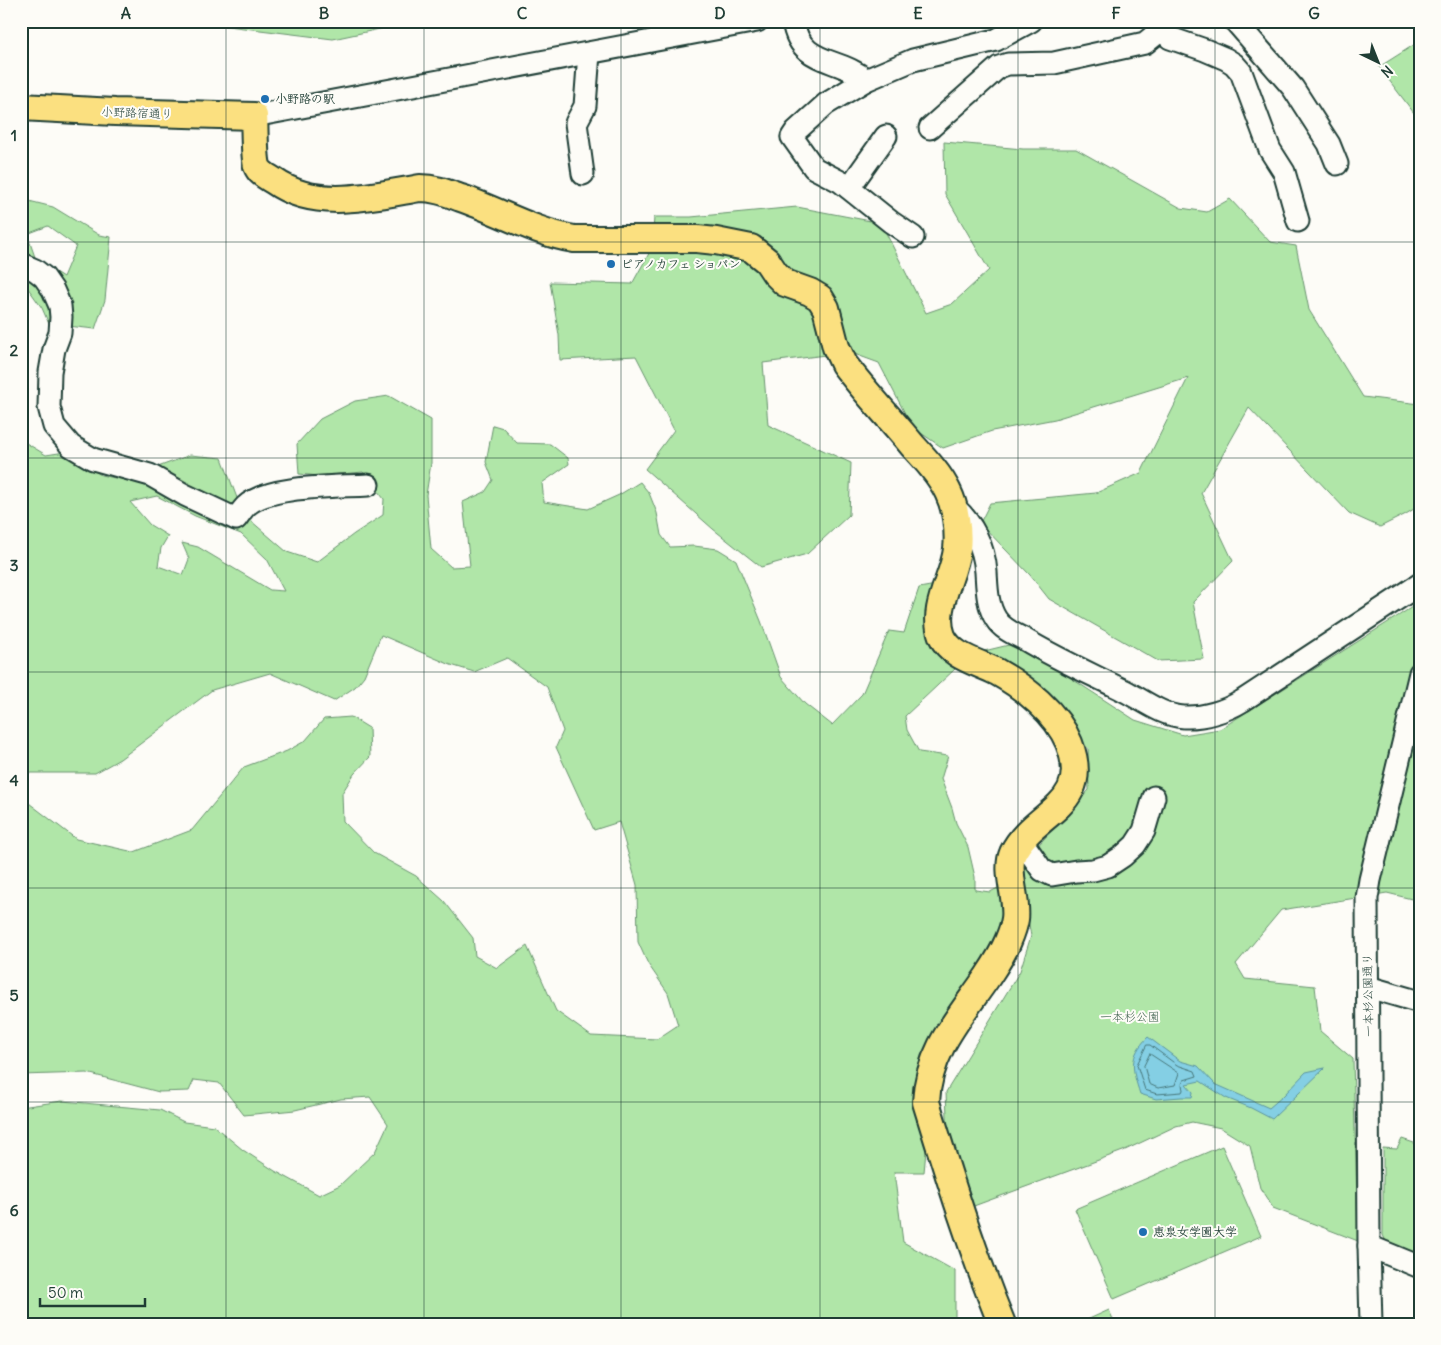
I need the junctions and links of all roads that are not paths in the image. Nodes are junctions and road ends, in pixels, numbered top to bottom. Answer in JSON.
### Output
{"nodes":[{"id":1,"x":757,"y":21,"type":"edge"},
{"id":2,"x":793,"y":21,"type":"edge"},
{"id":3,"x":1031,"y":21,"type":"edge"},
{"id":4,"x":1235,"y":21,"type":"edge"},
{"id":5,"x":1157,"y":26,"type":"edge"},
{"id":6,"x":589,"y":53,"type":"junction"},
{"id":7,"x":866,"y":80,"type":"junction"},
{"id":8,"x":21,"y":107,"type":"edge"},
{"id":9,"x":254,"y":116,"type":"junction"},
{"id":10,"x":930,"y":128,"type":"dead end"},
{"id":11,"x":886,"y":136,"type":"dead end"},
{"id":12,"x":1338,"y":164,"type":"dead end"},
{"id":13,"x":583,"y":174,"type":"dead end"},
{"id":14,"x":849,"y":188,"type":"junction"},
{"id":15,"x":1298,"y":221,"type":"dead end"},
{"id":16,"x":913,"y":236,"type":"dead end"},
{"id":17,"x":21,"y":264,"type":"edge"},
{"id":18,"x":368,"y":485,"type":"dead end"},
{"id":19,"x":953,"y":506,"type":"junction"},
{"id":20,"x":1420,"y":584,"type":"edge"},
{"id":21,"x":1420,"y":672,"type":"edge"},
{"id":22,"x":1415,"y":712,"type":"edge"},
{"id":23,"x":1154,"y":797,"type":"dead end"},
{"id":24,"x":1021,"y":840,"type":"junction"},
{"id":25,"x":1368,"y":987,"type":"junction"},
{"id":26,"x":1420,"y":1002,"type":"edge"},
{"id":27,"x":1369,"y":1246,"type":"junction"},
{"id":28,"x":1419,"y":1264,"type":"edge"},
{"id":29,"x":1002,"y":1324,"type":"edge"},
{"id":30,"x":1371,"y":1324,"type":"edge"}],
"edges":[{"from":1,"to":6,"type":"street"},
{"from":2,"to":7,"type":"street"},
{"from":3,"to":7,"type":"street"},
{"from":4,"to":12,"type":"street"},
{"from":5,"to":10,"type":"street"},
{"from":5,"to":15,"type":"street"},
{"from":6,"to":9,"type":"street"},
{"from":6,"to":13,"type":"street"},
{"from":7,"to":14,"type":"street"},
{"from":8,"to":9,"type":"main road","name":"小野路宿通り"},
{"from":9,"to":19,"type":"main road"},
{"from":11,"to":14,"type":"street"},
{"from":14,"to":16,"type":"street"},
{"from":17,"to":18,"type":"street"},
{"from":19,"to":20,"type":"street"},
{"from":19,"to":24,"type":"main road"},
{"from":21,"to":22,"type":"street","name":"一本杉公園通り"},
{"from":22,"to":25,"type":"street","name":"一本杉公園通り"},
{"from":23,"to":24,"type":"street"},
{"from":24,"to":29,"type":"main road"},
{"from":25,"to":26,"type":"street"},
{"from":25,"to":27,"type":"street","name":"一本杉公園通り"},
{"from":27,"to":28,"type":"street"},
{"from":27,"to":30,"type":"street","name":"一本杉公園通り"}]}
